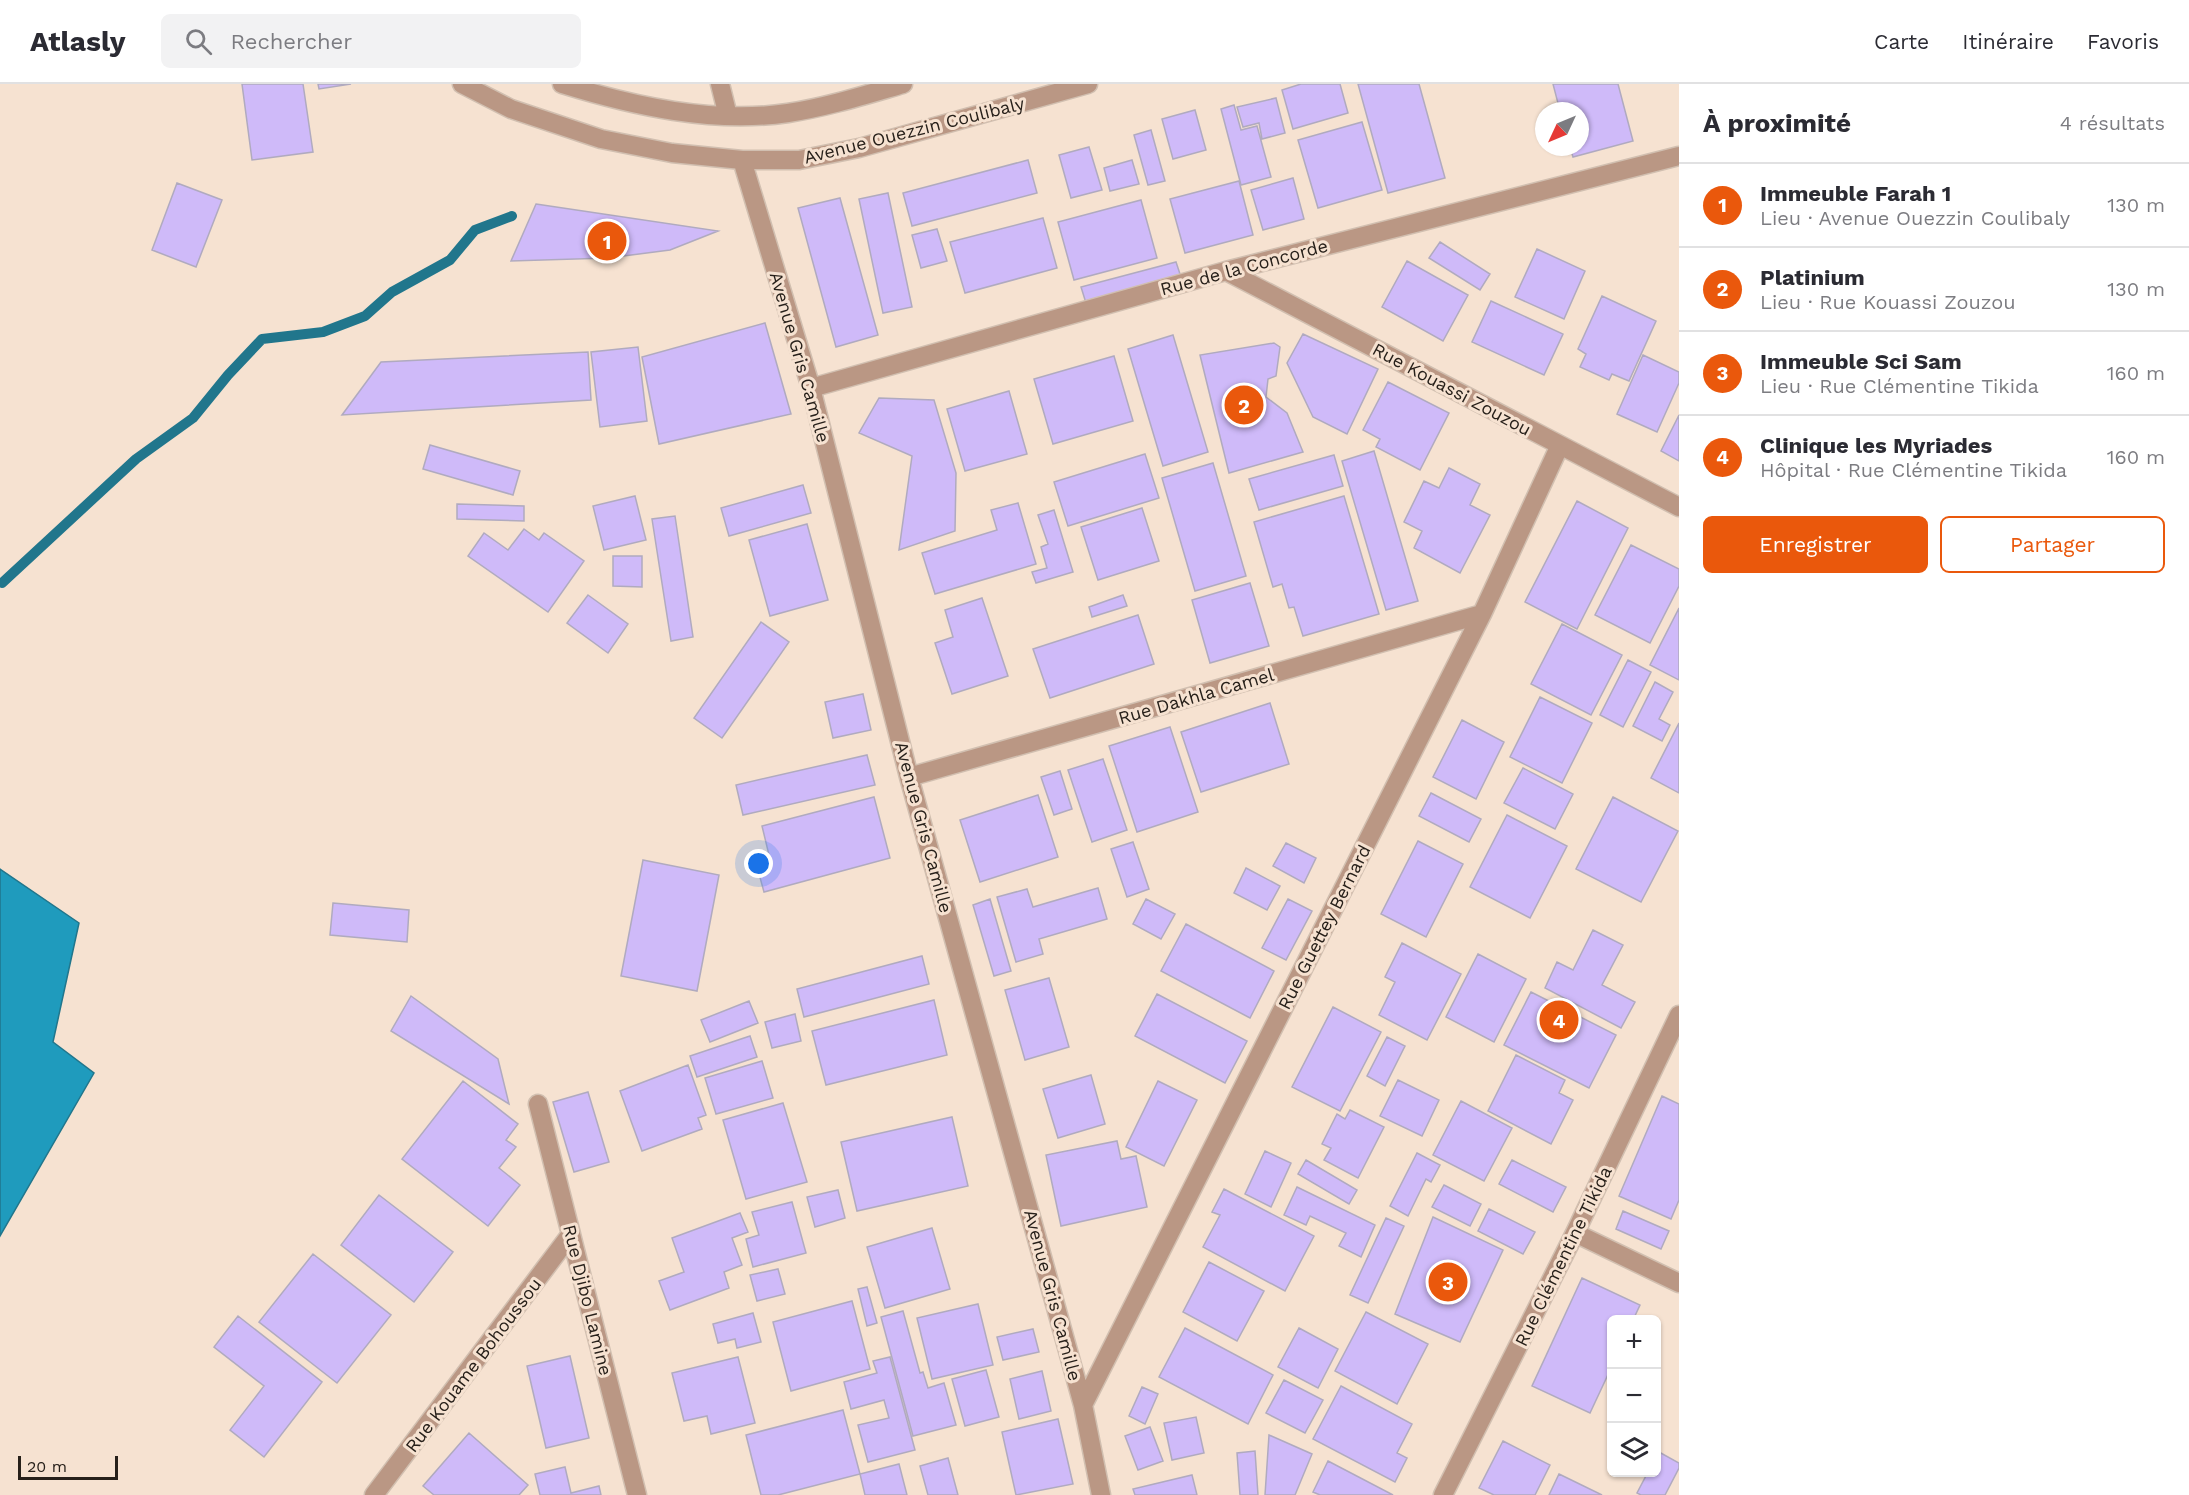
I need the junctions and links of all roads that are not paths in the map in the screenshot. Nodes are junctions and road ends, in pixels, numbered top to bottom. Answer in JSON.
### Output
{"nodes":[{"id":1,"x":462,"y":84,"type":"edge"},
{"id":2,"x":562,"y":84,"type":"edge"},
{"id":3,"x":720,"y":84,"type":"edge"},
{"id":4,"x":903,"y":84,"type":"edge"},
{"id":5,"x":1088,"y":84,"type":"edge"},
{"id":6,"x":728,"y":116,"type":"junction"},
{"id":7,"x":1679,"y":156,"type":"edge"},
{"id":8,"x":742,"y":160,"type":"junction"},
{"id":9,"x":1226,"y":271,"type":"junction"},
{"id":10,"x":811,"y":388,"type":"junction"},
{"id":11,"x":1560,"y":446,"type":"junction"},
{"id":12,"x":1679,"y":507,"type":"edge"},
{"id":13,"x":1482,"y":614,"type":"junction"},
{"id":14,"x":909,"y":777,"type":"junction"},
{"id":15,"x":1679,"y":1015,"type":"edge"},
{"id":16,"x":538,"y":1104,"type":"dead end"},
{"id":17,"x":1575,"y":1233,"type":"junction"},
{"id":18,"x":571,"y":1234,"type":"junction"},
{"id":19,"x":1679,"y":1283,"type":"edge"},
{"id":20,"x":1083,"y":1405,"type":"junction"},
{"id":21,"x":374,"y":1495,"type":"edge"},
{"id":22,"x":637,"y":1495,"type":"edge"},
{"id":23,"x":1101,"y":1495,"type":"edge"},
{"id":24,"x":1443,"y":1495,"type":"edge"}],
"edges":[{"from":1,"to":8,"type":"street","name":"Avenue Ouezzin Coulibaly"},
{"from":2,"to":6,"type":"street"},
{"from":3,"to":6,"type":"street"},
{"from":4,"to":6,"type":"street"},
{"from":5,"to":8,"type":"street","name":"Avenue Ouezzin Coulibaly"},
{"from":7,"to":9,"type":"street","name":"Rue de la Concorde"},
{"from":8,"to":10,"type":"street","name":"Avenue Gris Camille"},
{"from":9,"to":10,"type":"street","name":"Rue de la Concorde"},
{"from":9,"to":11,"type":"street","name":"Rue Kouassi Zouzou"},
{"from":10,"to":14,"type":"street","name":"Avenue Gris Camille"},
{"from":11,"to":12,"type":"street","name":"Rue Kouassi Zouzou"},
{"from":11,"to":13,"type":"street","name":"Rue Guettey Bernard"},
{"from":13,"to":14,"type":"street","name":"Rue Dakhla Camel"},
{"from":13,"to":20,"type":"street","name":"Rue Guettey Bernard"},
{"from":14,"to":20,"type":"street","name":"Avenue Gris Camille"},
{"from":15,"to":17,"type":"street","name":"Rue Clémentine Tikida"},
{"from":16,"to":18,"type":"street","name":"Rue Djibo Lamine"},
{"from":17,"to":19,"type":"street"},
{"from":17,"to":24,"type":"street","name":"Rue Clémentine Tikida"},
{"from":18,"to":21,"type":"street","name":"Rue Kouame Bohoussou"},
{"from":18,"to":22,"type":"street","name":"Rue Djibo Lamine"},
{"from":20,"to":23,"type":"street","name":"Avenue Gris Camille"}]}
